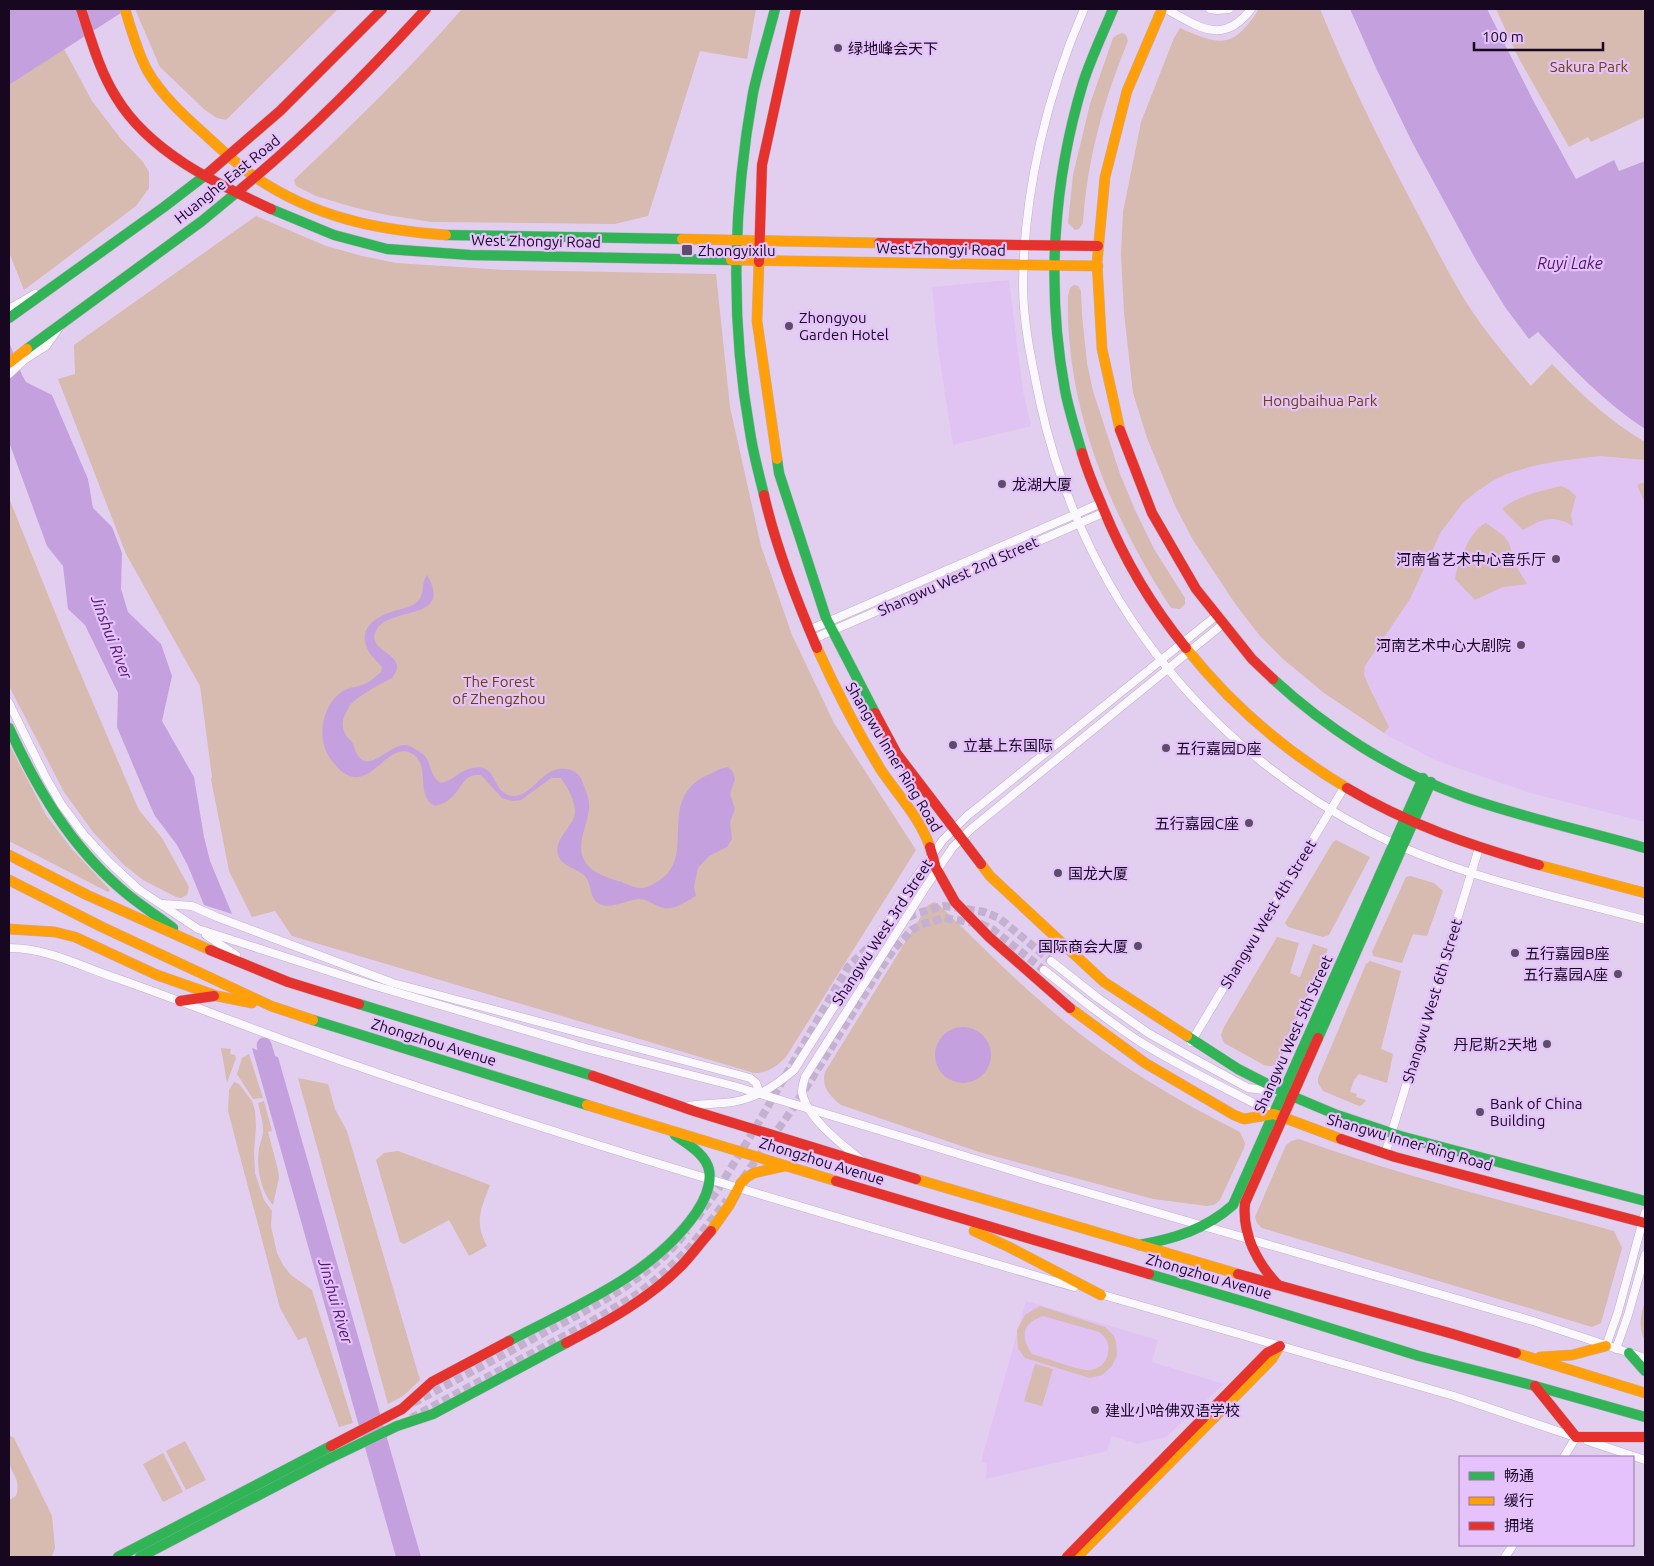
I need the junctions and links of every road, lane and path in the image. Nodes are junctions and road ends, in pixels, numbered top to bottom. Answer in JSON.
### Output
{"nodes":[{"id":1,"x":81,"y":9,"type":"edge"},
{"id":2,"x":125,"y":9,"type":"edge"},
{"id":3,"x":382,"y":9,"type":"edge"},
{"id":4,"x":426,"y":9,"type":"edge"},
{"id":5,"x":775,"y":9,"type":"edge"},
{"id":6,"x":796,"y":9,"type":"edge"},
{"id":7,"x":1084,"y":9,"type":"edge"},
{"id":8,"x":1113,"y":9,"type":"edge"},
{"id":9,"x":1162,"y":9,"type":"edge"},
{"id":10,"x":1166,"y":9,"type":"edge"},
{"id":11,"x":1210,"y":9,"type":"edge"},
{"id":12,"x":1230,"y":9,"type":"edge"},
{"id":13,"x":1251,"y":9,"type":"edge"},
{"id":14,"x":229,"y":156,"type":"junction"},
{"id":15,"x":206,"y":175,"type":"junction"},
{"id":16,"x":256,"y":177,"type":"junction"},
{"id":17,"x":237,"y":192,"type":"junction"},
{"id":18,"x":737,"y":240,"type":"junction"},
{"id":19,"x":757,"y":241,"type":"junction"},
{"id":20,"x":1025,"y":245,"type":"junction"},
{"id":21,"x":1054,"y":246,"type":"junction"},
{"id":22,"x":1098,"y":246,"type":"junction"},
{"id":23,"x":736,"y":260,"type":"junction"},
{"id":24,"x":756,"y":260,"type":"junction"},
{"id":25,"x":1024,"y":265,"type":"junction"},
{"id":26,"x":1054,"y":265,"type":"junction"},
{"id":27,"x":1098,"y":266,"type":"junction"},
{"id":28,"x":10,"y":313,"type":"edge"},
{"id":29,"x":25,"y":355,"type":"junction"},
{"id":30,"x":9,"y":363,"type":"edge"},
{"id":31,"x":9,"y":374,"type":"edge"},
{"id":32,"x":1101,"y":508,"type":"junction"},
{"id":33,"x":1075,"y":514,"type":"junction"},
{"id":34,"x":1079,"y":524,"type":"junction"},
{"id":35,"x":1219,"y":620,"type":"junction"},
{"id":36,"x":829,"y":627,"type":"junction"},
{"id":37,"x":811,"y":635,"type":"junction"},
{"id":38,"x":1182,"y":643,"type":"junction"},
{"id":39,"x":1188,"y":652,"type":"junction"},
{"id":40,"x":1161,"y":660,"type":"junction"},
{"id":41,"x":1168,"y":668,"type":"junction"},
{"id":42,"x":9,"y":703,"type":"edge"},
{"id":43,"x":9,"y":728,"type":"edge"},
{"id":44,"x":1427,"y":780,"type":"junction"},
{"id":45,"x":1345,"y":786,"type":"junction"},
{"id":46,"x":1331,"y":809,"type":"junction"},
{"id":47,"x":1409,"y":820,"type":"junction"},
{"id":48,"x":952,"y":830,"type":"junction"},
{"id":49,"x":960,"y":840,"type":"junction"},
{"id":50,"x":1399,"y":844,"type":"junction"},
{"id":51,"x":1479,"y":848,"type":"junction"},
{"id":52,"x":1645,"y":848,"type":"edge"},
{"id":53,"x":9,"y":855,"type":"edge"},
{"id":54,"x":932,"y":855,"type":"junction"},
{"id":55,"x":937,"y":870,"type":"junction"},
{"id":56,"x":1471,"y":873,"type":"junction"},
{"id":57,"x":9,"y":880,"type":"edge"},
{"id":58,"x":1645,"y":893,"type":"edge"},
{"id":59,"x":161,"y":903,"type":"junction"},
{"id":60,"x":1645,"y":920,"type":"edge"},
{"id":61,"x":9,"y":929,"type":"edge"},
{"id":62,"x":199,"y":930,"type":"junction"},
{"id":63,"x":194,"y":943,"type":"junction"},
{"id":64,"x":9,"y":948,"type":"edge"},
{"id":65,"x":1051,"y":961,"type":"tunnel mouth"},
{"id":66,"x":254,"y":968,"type":"junction"},
{"id":67,"x":1044,"y":970,"type":"tunnel mouth"},
{"id":68,"x":217,"y":996,"type":"junction"},
{"id":69,"x":180,"y":1000,"type":"junction"},
{"id":70,"x":270,"y":1006,"type":"junction"},
{"id":71,"x":1191,"y":1042,"type":"junction"},
{"id":72,"x":760,"y":1094,"type":"junction"},
{"id":73,"x":1288,"y":1094,"type":"junction"},
{"id":74,"x":683,"y":1107,"type":"junction"},
{"id":75,"x":810,"y":1109,"type":"junction"},
{"id":76,"x":1278,"y":1115,"type":"junction"},
{"id":77,"x":669,"y":1129,"type":"junction"},
{"id":78,"x":1391,"y":1133,"type":"junction"},
{"id":79,"x":1385,"y":1154,"type":"junction"},
{"id":80,"x":867,"y":1164,"type":"junction"},
{"id":81,"x":786,"y":1166,"type":"junction"},
{"id":82,"x":710,"y":1179,"type":"junction"},
{"id":83,"x":739,"y":1188,"type":"junction"},
{"id":84,"x":1645,"y":1201,"type":"edge"},
{"id":85,"x":920,"y":1207,"type":"junction"},
{"id":86,"x":1644,"y":1220,"type":"edge"},
{"id":87,"x":1205,"y":1226,"type":"junction"},
{"id":88,"x":1250,"y":1239,"type":"junction"},
{"id":89,"x":1138,"y":1245,"type":"junction"},
{"id":90,"x":1645,"y":1255,"type":"edge"},
{"id":91,"x":1278,"y":1285,"type":"junction"},
{"id":92,"x":1101,"y":1294,"type":"junction"},
{"id":93,"x":1280,"y":1346,"type":"junction"},
{"id":94,"x":1606,"y":1346,"type":"junction"},
{"id":95,"x":1616,"y":1349,"type":"junction"},
{"id":96,"x":1629,"y":1353,"type":"junction"},
{"id":97,"x":1529,"y":1358,"type":"junction"},
{"id":98,"x":1645,"y":1358,"type":"edge"},
{"id":99,"x":1645,"y":1371,"type":"edge"},
{"id":100,"x":1535,"y":1386,"type":"junction"},
{"id":101,"x":1645,"y":1393,"type":"edge"},
{"id":102,"x":1645,"y":1417,"type":"edge"},
{"id":103,"x":1645,"y":1436,"type":"edge"},
{"id":104,"x":1576,"y":1437,"type":"junction"},
{"id":105,"x":1565,"y":1456,"type":"edge"},
{"id":106,"x":1633,"y":1456,"type":"edge"},
{"id":107,"x":1512,"y":1546,"type":"edge"},
{"id":108,"x":118,"y":1557,"type":"edge"},
{"id":109,"x":140,"y":1557,"type":"edge"},
{"id":110,"x":1066,"y":1557,"type":"edge"},
{"id":111,"x":1077,"y":1557,"type":"edge"},
{"id":112,"x":1505,"y":1557,"type":"edge"}],
"edges":[{"from":1,"to":15,"type":"main road","name":"West Zhongyi Road"},
{"from":2,"to":14,"type":"main road","name":"West Zhongyi Road"},
{"from":3,"to":14,"type":"main road","name":"Huanghe East Road"},
{"from":4,"to":16,"type":"main road","name":"Huanghe East Road"},
{"from":5,"to":18,"type":"main road","name":"Shangwu Inner Ring Road"},
{"from":6,"to":19,"type":"main road","name":"Shangwu Inner Ring Road"},
{"from":7,"to":20,"type":"street"},
{"from":8,"to":21,"type":"main road"},
{"from":9,"to":22,"type":"main road"},
{"from":10,"to":13,"type":"street"},
{"from":11,"to":12,"type":"street"},
{"from":14,"to":15,"type":"main road","name":"Huanghe East Road"},
{"from":14,"to":16,"type":"main road","name":"West Zhongyi Road"},
{"from":15,"to":17,"type":"main road","name":"West Zhongyi Road"},
{"from":15,"to":28,"type":"main road","name":"Huanghe East Road"},
{"from":16,"to":17,"type":"main road","name":"Huanghe East Road"},
{"from":16,"to":18,"type":"main road","name":"West Zhongyi Road"},
{"from":17,"to":23,"type":"main road","name":"West Zhongyi Road"},
{"from":17,"to":29,"type":"main road","name":"Huanghe East Road"},
{"from":18,"to":19,"type":"main road","name":"West Zhongyi Road"},
{"from":18,"to":23,"type":"main road","name":"Shangwu Inner Ring Road"},
{"from":19,"to":20,"type":"main road","name":"West Zhongyi Road"},
{"from":19,"to":24,"type":"main road","name":"Shangwu Inner Ring Road"},
{"from":20,"to":21,"type":"main road","name":"West Zhongyi Road"},
{"from":20,"to":25,"type":"street"},
{"from":21,"to":22,"type":"main road","name":"West Zhongyi Road"},
{"from":21,"to":26,"type":"main road"},
{"from":22,"to":27,"type":"main road"},
{"from":23,"to":24,"type":"main road","name":"West Zhongyi Road"},
{"from":23,"to":37,"type":"main road","name":"Shangwu Inner Ring Road"},
{"from":24,"to":25,"type":"main road","name":"West Zhongyi Road"},
{"from":24,"to":36,"type":"main road","name":"Shangwu Inner Ring Road"},
{"from":25,"to":26,"type":"main road","name":"West Zhongyi Road"},
{"from":25,"to":33,"type":"street"},
{"from":26,"to":27,"type":"main road","name":"West Zhongyi Road"},
{"from":26,"to":32,"type":"main road"},
{"from":27,"to":35,"type":"main road"},
{"from":29,"to":30,"type":"main road","name":"Huanghe East Road","bridge":true},
{"from":29,"to":31,"type":"street","bridge":true},
{"from":32,"to":33,"type":"street","name":"Shangwu West 2nd Street"},
{"from":32,"to":34,"type":"street","name":"Shangwu West 2nd Street"},
{"from":32,"to":38,"type":"main road"},
{"from":33,"to":34,"type":"street"},
{"from":33,"to":36,"type":"street","name":"Shangwu West 2nd Street"},
{"from":34,"to":36,"type":"street","name":"Shangwu West 2nd Street"},
{"from":34,"to":40,"type":"street"},
{"from":35,"to":38,"type":"street","name":"Shangwu West 3rd Street"},
{"from":35,"to":39,"type":"street","name":"Shangwu West 3rd Street"},
{"from":35,"to":44,"type":"main road"},
{"from":36,"to":37,"type":"street","name":"Shangwu West 2nd Street"},
{"from":36,"to":48,"type":"main road","name":"Shangwu Inner Ring Road"},
{"from":37,"to":54,"type":"main road","name":"Shangwu Inner Ring Road"},
{"from":38,"to":39,"type":"main road"},
{"from":38,"to":40,"type":"street","name":"Shangwu West 3rd Street"},
{"from":39,"to":41,"type":"street","name":"Shangwu West 3rd Street"},
{"from":39,"to":45,"type":"main road"},
{"from":40,"to":41,"type":"street"},
{"from":40,"to":48,"type":"street","name":"Shangwu West 3rd Street"},
{"from":41,"to":46,"type":"street"},
{"from":41,"to":49,"type":"street","name":"Shangwu West 3rd Street"},
{"from":42,"to":59,"type":"street"},
{"from":43,"to":63,"type":"main road"},
{"from":44,"to":47,"type":"main road","name":"Shangwu West 5th Street"},
{"from":44,"to":52,"type":"main road"},
{"from":45,"to":46,"type":"street","name":"Shangwu West 4th Street"},
{"from":45,"to":47,"type":"main road"},
{"from":46,"to":50,"type":"street"},
{"from":46,"to":71,"type":"street","name":"Shangwu West 4th Street"},
{"from":47,"to":50,"type":"main road","name":"Shangwu West 5th Street"},
{"from":47,"to":51,"type":"main road"},
{"from":48,"to":49,"type":"main road","name":"Shangwu Inner Ring Road"},
{"from":48,"to":54,"type":"street","name":"Shangwu West 3rd Street"},
{"from":49,"to":55,"type":"street","name":"Shangwu West 3rd Street"},
{"from":49,"to":71,"type":"main road","name":"Shangwu Inner Ring Road"},
{"from":50,"to":56,"type":"street"},
{"from":50,"to":73,"type":"main road","name":"Shangwu West 5th Street"},
{"from":51,"to":56,"type":"street","name":"Shangwu West 6th Street"},
{"from":51,"to":58,"type":"main road"},
{"from":53,"to":63,"type":"main road","name":"Zhongzhou Avenue"},
{"from":54,"to":55,"type":"main road","name":"Shangwu Inner Ring Road"},
{"from":54,"to":72,"type":"street","name":"Shangwu West 3rd Street"},
{"from":55,"to":75,"type":"street","name":"Shangwu West 3rd Street"},
{"from":55,"to":76,"type":"main road","name":"Shangwu Inner Ring Road"},
{"from":56,"to":60,"type":"street"},
{"from":56,"to":78,"type":"street","name":"Shangwu West 6th Street"},
{"from":57,"to":70,"type":"main road","name":"Zhongzhou Avenue"},
{"from":59,"to":62,"type":"street"},
{"from":59,"to":72,"type":"street"},
{"from":61,"to":68,"type":"main road"},
{"from":62,"to":66,"type":"street"},
{"from":62,"to":72,"type":"street"},
{"from":63,"to":66,"type":"main road","name":"Zhongzhou Avenue"},
{"from":64,"to":69,"type":"street"},
{"from":65,"to":73,"type":"street"},
{"from":66,"to":74,"type":"main road","name":"Zhongzhou Avenue"},
{"from":67,"to":76,"type":"street"},
{"from":68,"to":69,"type":"main road"},
{"from":68,"to":70,"type":"main road"},
{"from":69,"to":82,"type":"street"},
{"from":70,"to":77,"type":"main road","name":"Zhongzhou Avenue"},
{"from":71,"to":73,"type":"main road","name":"Shangwu Inner Ring Road"},
{"from":72,"to":74,"type":"street","name":"Shangwu West 3rd Street"},
{"from":72,"to":75,"type":"street"},
{"from":73,"to":76,"type":"main road","name":"Shangwu West 5th Street"},
{"from":73,"to":78,"type":"main road","name":"Shangwu Inner Ring Road"},
{"from":74,"to":80,"type":"main road","name":"Zhongzhou Avenue"},
{"from":75,"to":80,"type":"street","name":"Shangwu West 3rd Street"},
{"from":75,"to":87,"type":"street"},
{"from":76,"to":79,"type":"main road","name":"Shangwu Inner Ring Road"},
{"from":76,"to":87,"type":"main road","name":"Shangwu West 5th Street"},
{"from":76,"to":88,"type":"main road","name":"Shangwu West 5th Street"},
{"from":77,"to":81,"type":"main road","name":"Zhongzhou Avenue"},
{"from":77,"to":82,"type":"main road"},
{"from":78,"to":79,"type":"street","name":"Shangwu West 6th Street"},
{"from":78,"to":84,"type":"main road","name":"Shangwu Inner Ring Road"},
{"from":79,"to":86,"type":"main road","name":"Shangwu Inner Ring Road"},
{"from":80,"to":89,"type":"main road","name":"Zhongzhou Avenue"},
{"from":81,"to":83,"type":"main road"},
{"from":81,"to":85,"type":"main road","name":"Zhongzhou Avenue"},
{"from":82,"to":83,"type":"street"},
{"from":82,"to":108,"type":"main road"},
{"from":83,"to":92,"type":"street"},
{"from":83,"to":109,"type":"main road"},
{"from":85,"to":92,"type":"main road"},
{"from":85,"to":100,"type":"main road","name":"Zhongzhou Avenue"},
{"from":86,"to":94,"type":"street"},
{"from":87,"to":88,"type":"street"},
{"from":87,"to":89,"type":"main road","name":"Shangwu West 5th Street"},
{"from":88,"to":91,"type":"main road","name":"Shangwu West 5th Street"},
{"from":88,"to":94,"type":"street"},
{"from":89,"to":91,"type":"main road","name":"Zhongzhou Avenue"},
{"from":90,"to":95,"type":"street"},
{"from":91,"to":97,"type":"main road","name":"Zhongzhou Avenue"},
{"from":92,"to":93,"type":"street"},
{"from":93,"to":104,"type":"street"},
{"from":93,"to":110,"type":"main road"},
{"from":93,"to":111,"type":"main road"},
{"from":94,"to":95,"type":"street"},
{"from":94,"to":97,"type":"main road"},
{"from":95,"to":96,"type":"street"},
{"from":96,"to":98,"type":"street"},
{"from":96,"to":99,"type":"main road"},
{"from":97,"to":101,"type":"main road","name":"Zhongzhou Avenue"},
{"from":100,"to":102,"type":"main road","name":"Zhongzhou Avenue"},
{"from":100,"to":104,"type":"main road"},
{"from":103,"to":104,"type":"main road"},
{"from":104,"to":105,"type":"street"},
{"from":104,"to":106,"type":"street"},
{"from":107,"to":112,"type":"street"}]}
